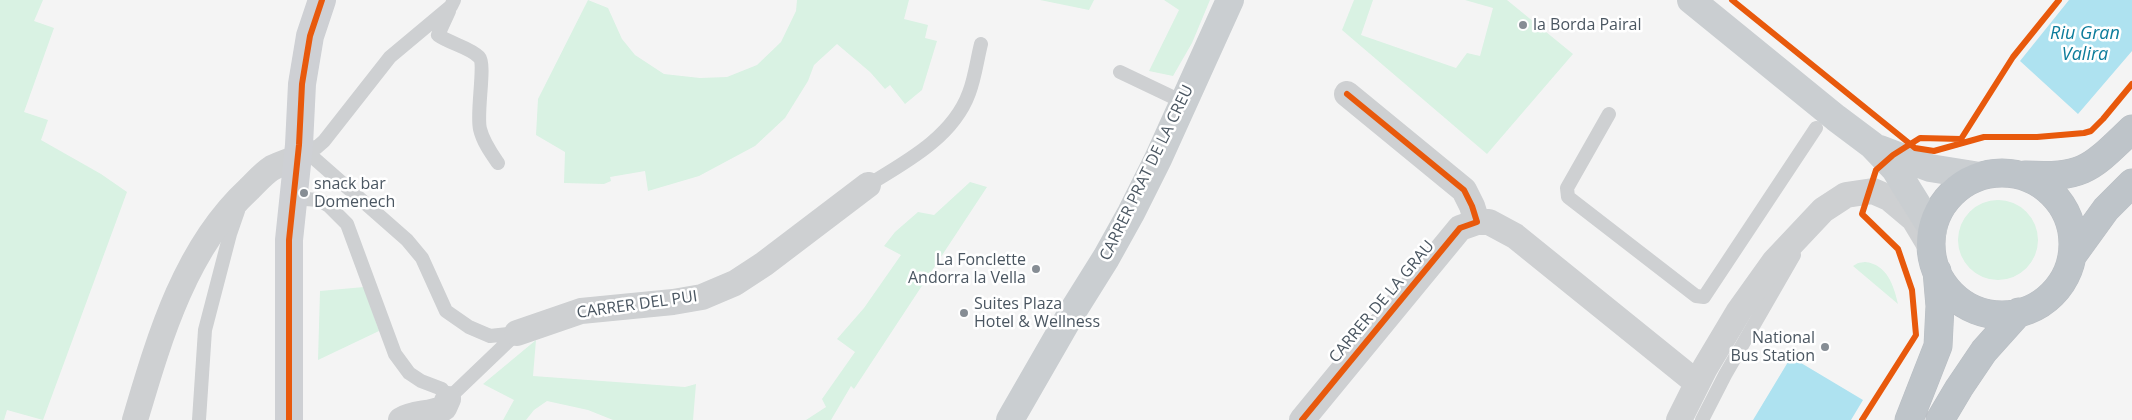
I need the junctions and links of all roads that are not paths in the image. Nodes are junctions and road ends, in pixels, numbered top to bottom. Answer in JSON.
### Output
{"nodes":[{"id":1,"x":322,"y":0,"type":"edge"},
{"id":2,"x":1230,"y":0,"type":"edge"},
{"id":3,"x":1692,"y":0,"type":"edge"},
{"id":4,"x":453,"y":3,"type":"edge"},
{"id":5,"x":981,"y":44,"type":"dead end"},
{"id":6,"x":1120,"y":72,"type":"dead end"},
{"id":7,"x":1347,"y":94,"type":"dead end"},
{"id":8,"x":1183,"y":102,"type":"junction"},
{"id":9,"x":1609,"y":114,"type":"dead end"},
{"id":10,"x":1816,"y":128,"type":"dead end"},
{"id":11,"x":2132,"y":129,"type":"edge"},
{"id":12,"x":1872,"y":145,"type":"junction"},
{"id":13,"x":298,"y":151,"type":"junction"},
{"id":14,"x":498,"y":163,"type":"dead end"},
{"id":15,"x":2021,"y":175,"type":"junction"},
{"id":16,"x":1980,"y":176,"type":"junction"},
{"id":17,"x":2132,"y":183,"type":"edge"},
{"id":18,"x":868,"y":186,"type":"joint"},
{"id":19,"x":244,"y":193,"type":"junction"},
{"id":20,"x":292,"y":198,"type":"junction"},
{"id":21,"x":1823,"y":210,"type":"junction"},
{"id":22,"x":1475,"y":214,"type":"junction"},
{"id":23,"x":1934,"y":250,"type":"junction"},
{"id":24,"x":2072,"y":256,"type":"junction"},
{"id":25,"x":2019,"y":312,"type":"junction"},
{"id":26,"x":517,"y":333,"type":"junction"},
{"id":27,"x":1697,"y":383,"type":"junction"},
{"id":28,"x":448,"y":399,"type":"junction"},
{"id":29,"x":135,"y":420,"type":"edge"},
{"id":30,"x":199,"y":420,"type":"edge"},
{"id":31,"x":289,"y":420,"type":"edge"},
{"id":32,"x":401,"y":420,"type":"edge"},
{"id":33,"x":1010,"y":420,"type":"edge"},
{"id":34,"x":1302,"y":420,"type":"edge"},
{"id":35,"x":1679,"y":420,"type":"edge"},
{"id":36,"x":1702,"y":420,"type":"edge"},
{"id":37,"x":1909,"y":420,"type":"edge"},
{"id":38,"x":1940,"y":420,"type":"edge"}],
"edges":[{"from":1,"to":13,"type":"street"},
{"from":2,"to":8,"type":"main road","name":"CARRER PRAT DE LA CREU"},
{"from":3,"to":12,"type":"main road"},
{"from":4,"to":13,"type":"lane"},
{"from":4,"to":14,"type":"lane"},
{"from":5,"to":18,"type":"lane","name":"CARRER DEL PUI"},
{"from":6,"to":8,"type":"lane"},
{"from":7,"to":22,"type":"street"},
{"from":8,"to":33,"type":"main road","name":"CARRER PRAT DE LA CREU"},
{"from":9,"to":10,"type":"lane"},
{"from":11,"to":15,"type":"highway"},
{"from":12,"to":16,"type":"main road"},
{"from":12,"to":23,"type":"main road"},
{"from":13,"to":19,"type":"street"},
{"from":13,"to":20,"type":"street"},
{"from":13,"to":26,"type":"lane","name":"CARRER DEL PUI"},
{"from":15,"to":16,"type":"highway"},
{"from":15,"to":24,"type":"highway"},
{"from":16,"to":23,"type":"highway"},
{"from":17,"to":24,"type":"highway"},
{"from":18,"to":26,"type":"street","name":"CARRER DEL PUI"},
{"from":19,"to":29,"type":"street"},
{"from":19,"to":30,"type":"lane"},
{"from":20,"to":28,"type":"lane"},
{"from":20,"to":31,"type":"street"},
{"from":21,"to":23,"type":"street"},
{"from":21,"to":27,"type":"street"},
{"from":21,"to":36,"type":"lane"},
{"from":22,"to":27,"type":"street"},
{"from":22,"to":34,"type":"street","name":"CARRER DE LA GRAU"},
{"from":23,"to":25,"type":"highway"},
{"from":23,"to":37,"type":"highway"},
{"from":24,"to":25,"type":"highway"},
{"from":25,"to":38,"type":"highway"},
{"from":26,"to":28,"type":"lane"},
{"from":27,"to":35,"type":"street"},
{"from":28,"to":32,"type":"street"}]}
